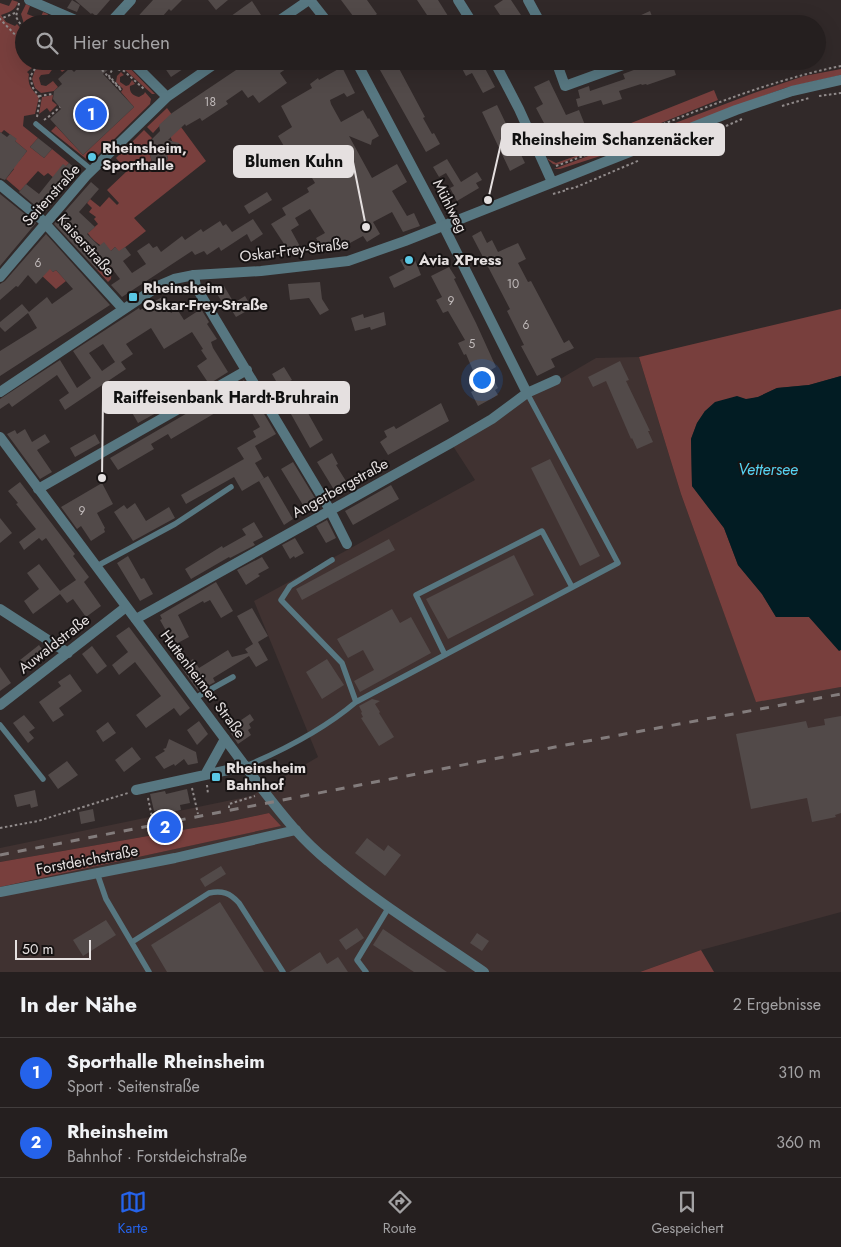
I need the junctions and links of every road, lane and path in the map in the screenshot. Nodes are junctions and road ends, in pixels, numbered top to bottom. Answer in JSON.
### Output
{"nodes":[{"id":1,"x":131,"y":0,"type":"edge"},
{"id":2,"x":309,"y":0,"type":"edge"},
{"id":3,"x":458,"y":0,"type":"edge"},
{"id":4,"x":528,"y":0,"type":"edge"},
{"id":5,"x":24,"y":1,"type":"edge"},
{"id":6,"x":16,"y":12,"type":"joint"},
{"id":7,"x":61,"y":15,"type":"edge"},
{"id":8,"x":117,"y":15,"type":"edge"},
{"id":9,"x":287,"y":15,"type":"edge"},
{"id":10,"x":322,"y":15,"type":"edge"},
{"id":11,"x":467,"y":15,"type":"edge"},
{"id":12,"x":536,"y":15,"type":"edge"},
{"id":13,"x":0,"y":19,"type":"edge"},
{"id":14,"x":15,"y":35,"type":"edge"},
{"id":15,"x":841,"y":66,"type":"edge"},
{"id":16,"x":826,"y":69,"type":"edge"},
{"id":17,"x":34,"y":70,"type":"edge"},
{"id":18,"x":102,"y":70,"type":"dead end"},
{"id":19,"x":112,"y":70,"type":"edge"},
{"id":20,"x":120,"y":70,"type":"edge"},
{"id":21,"x":140,"y":70,"type":"edge"},
{"id":22,"x":206,"y":70,"type":"edge"},
{"id":23,"x":361,"y":70,"type":"edge"},
{"id":24,"x":501,"y":70,"type":"edge"},
{"id":25,"x":559,"y":70,"type":"edge"},
{"id":26,"x":609,"y":70,"type":"edge"},
{"id":27,"x":819,"y":70,"type":"edge"},
{"id":28,"x":841,"y":80,"type":"edge"},
{"id":29,"x":144,"y":89,"type":"dead end"},
{"id":30,"x":841,"y":93,"type":"edge"},
{"id":31,"x":53,"y":94,"type":"dead end"},
{"id":32,"x":40,"y":96,"type":"junction"},
{"id":33,"x":168,"y":97,"type":"junction"},
{"id":34,"x":781,"y":106,"type":"dead end"},
{"id":35,"x":60,"y":107,"type":"dead end"},
{"id":36,"x":746,"y":118,"type":"dead end"},
{"id":37,"x":38,"y":122,"type":"junction"},
{"id":38,"x":719,"y":129,"type":"dead end"},
{"id":39,"x":646,"y":157,"type":"dead end"},
{"id":40,"x":546,"y":170,"type":"junction"},
{"id":41,"x":93,"y":171,"type":"junction"},
{"id":42,"x":552,"y":182,"type":"junction"},
{"id":43,"x":0,"y":185,"type":"edge"},
{"id":44,"x":45,"y":223,"type":"junction"},
{"id":45,"x":443,"y":225,"type":"junction"},
{"id":46,"x":194,"y":275,"type":"junction"},
{"id":47,"x":0,"y":277,"type":"edge"},
{"id":48,"x":123,"y":309,"type":"junction"},
{"id":49,"x":247,"y":370,"type":"junction"},
{"id":50,"x":556,"y":380,"type":"dead end"},
{"id":51,"x":0,"y":392,"type":"edge"},
{"id":52,"x":526,"y":393,"type":"junction"},
{"id":53,"x":0,"y":437,"type":"edge"},
{"id":54,"x":231,"y":487,"type":"dead end"},
{"id":55,"x":38,"y":489,"type":"junction"},
{"id":56,"x":330,"y":510,"type":"junction"},
{"id":57,"x":347,"y":544,"type":"dead end"},
{"id":58,"x":332,"y":560,"type":"dead end"},
{"id":59,"x":97,"y":566,"type":"junction"},
{"id":60,"x":572,"y":587,"type":"junction"},
{"id":61,"x":126,"y":607,"type":"junction"},
{"id":62,"x":0,"y":609,"type":"edge"},
{"id":63,"x":136,"y":619,"type":"junction"},
{"id":64,"x":68,"y":653,"type":"junction"},
{"id":65,"x":444,"y":655,"type":"junction"},
{"id":66,"x":233,"y":677,"type":"dead end"},
{"id":67,"x":194,"y":698,"type":"junction"},
{"id":68,"x":356,"y":702,"type":"junction"},
{"id":69,"x":0,"y":705,"type":"edge"},
{"id":70,"x":0,"y":725,"type":"edge"},
{"id":71,"x":226,"y":739,"type":"junction"},
{"id":72,"x":246,"y":766,"type":"junction"},
{"id":73,"x":205,"y":775,"type":"junction"},
{"id":74,"x":190,"y":778,"type":"junction"},
{"id":75,"x":43,"y":779,"type":"dead end"},
{"id":76,"x":141,"y":789,"type":"junction"},
{"id":77,"x":257,"y":795,"type":"dead end"},
{"id":78,"x":229,"y":808,"type":"dead end"},
{"id":79,"x":198,"y":814,"type":"dead end"},
{"id":80,"x":154,"y":822,"type":"dead end"},
{"id":81,"x":0,"y":828,"type":"edge"},
{"id":82,"x":296,"y":830,"type":"junction"},
{"id":83,"x":97,"y":873,"type":"junction"},
{"id":84,"x":0,"y":892,"type":"edge"},
{"id":85,"x":389,"y":907,"type":"junction"},
{"id":86,"x":132,"y":942,"type":"junction"},
{"id":87,"x":149,"y":972,"type":"edge"},
{"id":88,"x":283,"y":972,"type":"edge"},
{"id":89,"x":366,"y":972,"type":"edge"},
{"id":90,"x":484,"y":972,"type":"edge"}],
"edges":[{"from":1,"to":8,"type":"street"},
{"from":2,"to":9,"type":"street"},
{"from":2,"to":10,"type":"street"},
{"from":3,"to":11,"type":"street"},
{"from":4,"to":12,"type":"street"},
{"from":5,"to":6,"type":"path"},
{"from":5,"to":7,"type":"street"},
{"from":6,"to":13,"type":"path"},
{"from":13,"to":14,"type":"path"},
{"from":15,"to":16,"type":"path"},
{"from":17,"to":32,"type":"path"},
{"from":18,"to":19,"type":"path"},
{"from":20,"to":29,"type":"path"},
{"from":21,"to":33,"type":"street"},
{"from":22,"to":33,"type":"street","name":"Seitenstraße"},
{"from":23,"to":45,"type":"street","name":"Mühlweg"},
{"from":24,"to":40,"type":"street"},
{"from":25,"to":26,"type":"street"},
{"from":27,"to":40,"type":"path"},
{"from":28,"to":42,"type":"street","name":"Oskar-Frey-Straße"},
{"from":30,"to":34,"type":"path"},
{"from":31,"to":32,"type":"path"},
{"from":32,"to":37,"type":"path"},
{"from":33,"to":41,"type":"street","name":"Seitenstraße"},
{"from":35,"to":37,"type":"path"},
{"from":36,"to":38,"type":"path"},
{"from":37,"to":41,"type":"lane"},
{"from":39,"to":42,"type":"path"},
{"from":40,"to":42,"type":"street"},
{"from":41,"to":44,"type":"street","name":"Seitenstraße"},
{"from":42,"to":45,"type":"street","name":"Oskar-Frey-Straße"},
{"from":43,"to":44,"type":"street","name":"Kaiserstraße"},
{"from":44,"to":47,"type":"street","name":"Seitenstraße"},
{"from":44,"to":48,"type":"street","name":"Kaiserstraße"},
{"from":45,"to":46,"type":"street","name":"Oskar-Frey-Straße"},
{"from":45,"to":52,"type":"street","name":"Mühlweg"},
{"from":46,"to":48,"type":"street","name":"Oskar-Frey-Straße"},
{"from":46,"to":49,"type":"street"},
{"from":48,"to":51,"type":"street","name":"Oskar-Frey-Straße"},
{"from":49,"to":55,"type":"street"},
{"from":49,"to":56,"type":"street"},
{"from":50,"to":52,"type":"street","name":"Angerbergstraße"},
{"from":52,"to":56,"type":"street","name":"Angerbergstraße"},
{"from":52,"to":60,"type":"lane"},
{"from":53,"to":55,"type":"street","name":"Huttenheimer Straße"},
{"from":54,"to":59,"type":"lane"},
{"from":55,"to":59,"type":"street","name":"Huttenheimer Straße"},
{"from":56,"to":57,"type":"street"},
{"from":56,"to":63,"type":"street","name":"Angerbergstraße"},
{"from":58,"to":68,"type":"lane"},
{"from":59,"to":61,"type":"street","name":"Huttenheimer Straße"},
{"from":60,"to":65,"type":"lane"},
{"from":60,"to":65,"type":"lane"},
{"from":61,"to":63,"type":"street","name":"Huttenheimer Straße"},
{"from":61,"to":64,"type":"street","name":"Auwaldstraße"},
{"from":62,"to":64,"type":"street"},
{"from":63,"to":67,"type":"street","name":"Huttenheimer Straße"},
{"from":64,"to":69,"type":"street","name":"Auwaldstraße"},
{"from":65,"to":68,"type":"lane"},
{"from":66,"to":67,"type":"lane"},
{"from":67,"to":71,"type":"street","name":"Huttenheimer Straße"},
{"from":68,"to":72,"type":"lane"},
{"from":70,"to":75,"type":"lane"},
{"from":71,"to":72,"type":"street","name":"Huttenheimer Straße"},
{"from":71,"to":73,"type":"street"},
{"from":72,"to":73,"type":"street"},
{"from":72,"to":82,"type":"street","name":"Huttenheimer Straße"},
{"from":73,"to":74,"type":"street"},
{"from":74,"to":76,"type":"street"},
{"from":74,"to":79,"type":"path"},
{"from":76,"to":80,"type":"path"},
{"from":76,"to":81,"type":"path"},
{"from":77,"to":78,"type":"path"},
{"from":82,"to":83,"type":"street","name":"Forstdeichstraße"},
{"from":82,"to":85,"type":"street","name":"Huttenheimer Straße"},
{"from":83,"to":84,"type":"street","name":"Forstdeichstraße"},
{"from":83,"to":86,"type":"lane"},
{"from":85,"to":89,"type":"lane"},
{"from":85,"to":90,"type":"street","name":"Huttenheimer Straße"},
{"from":86,"to":87,"type":"lane"},
{"from":86,"to":88,"type":"lane"}]}
